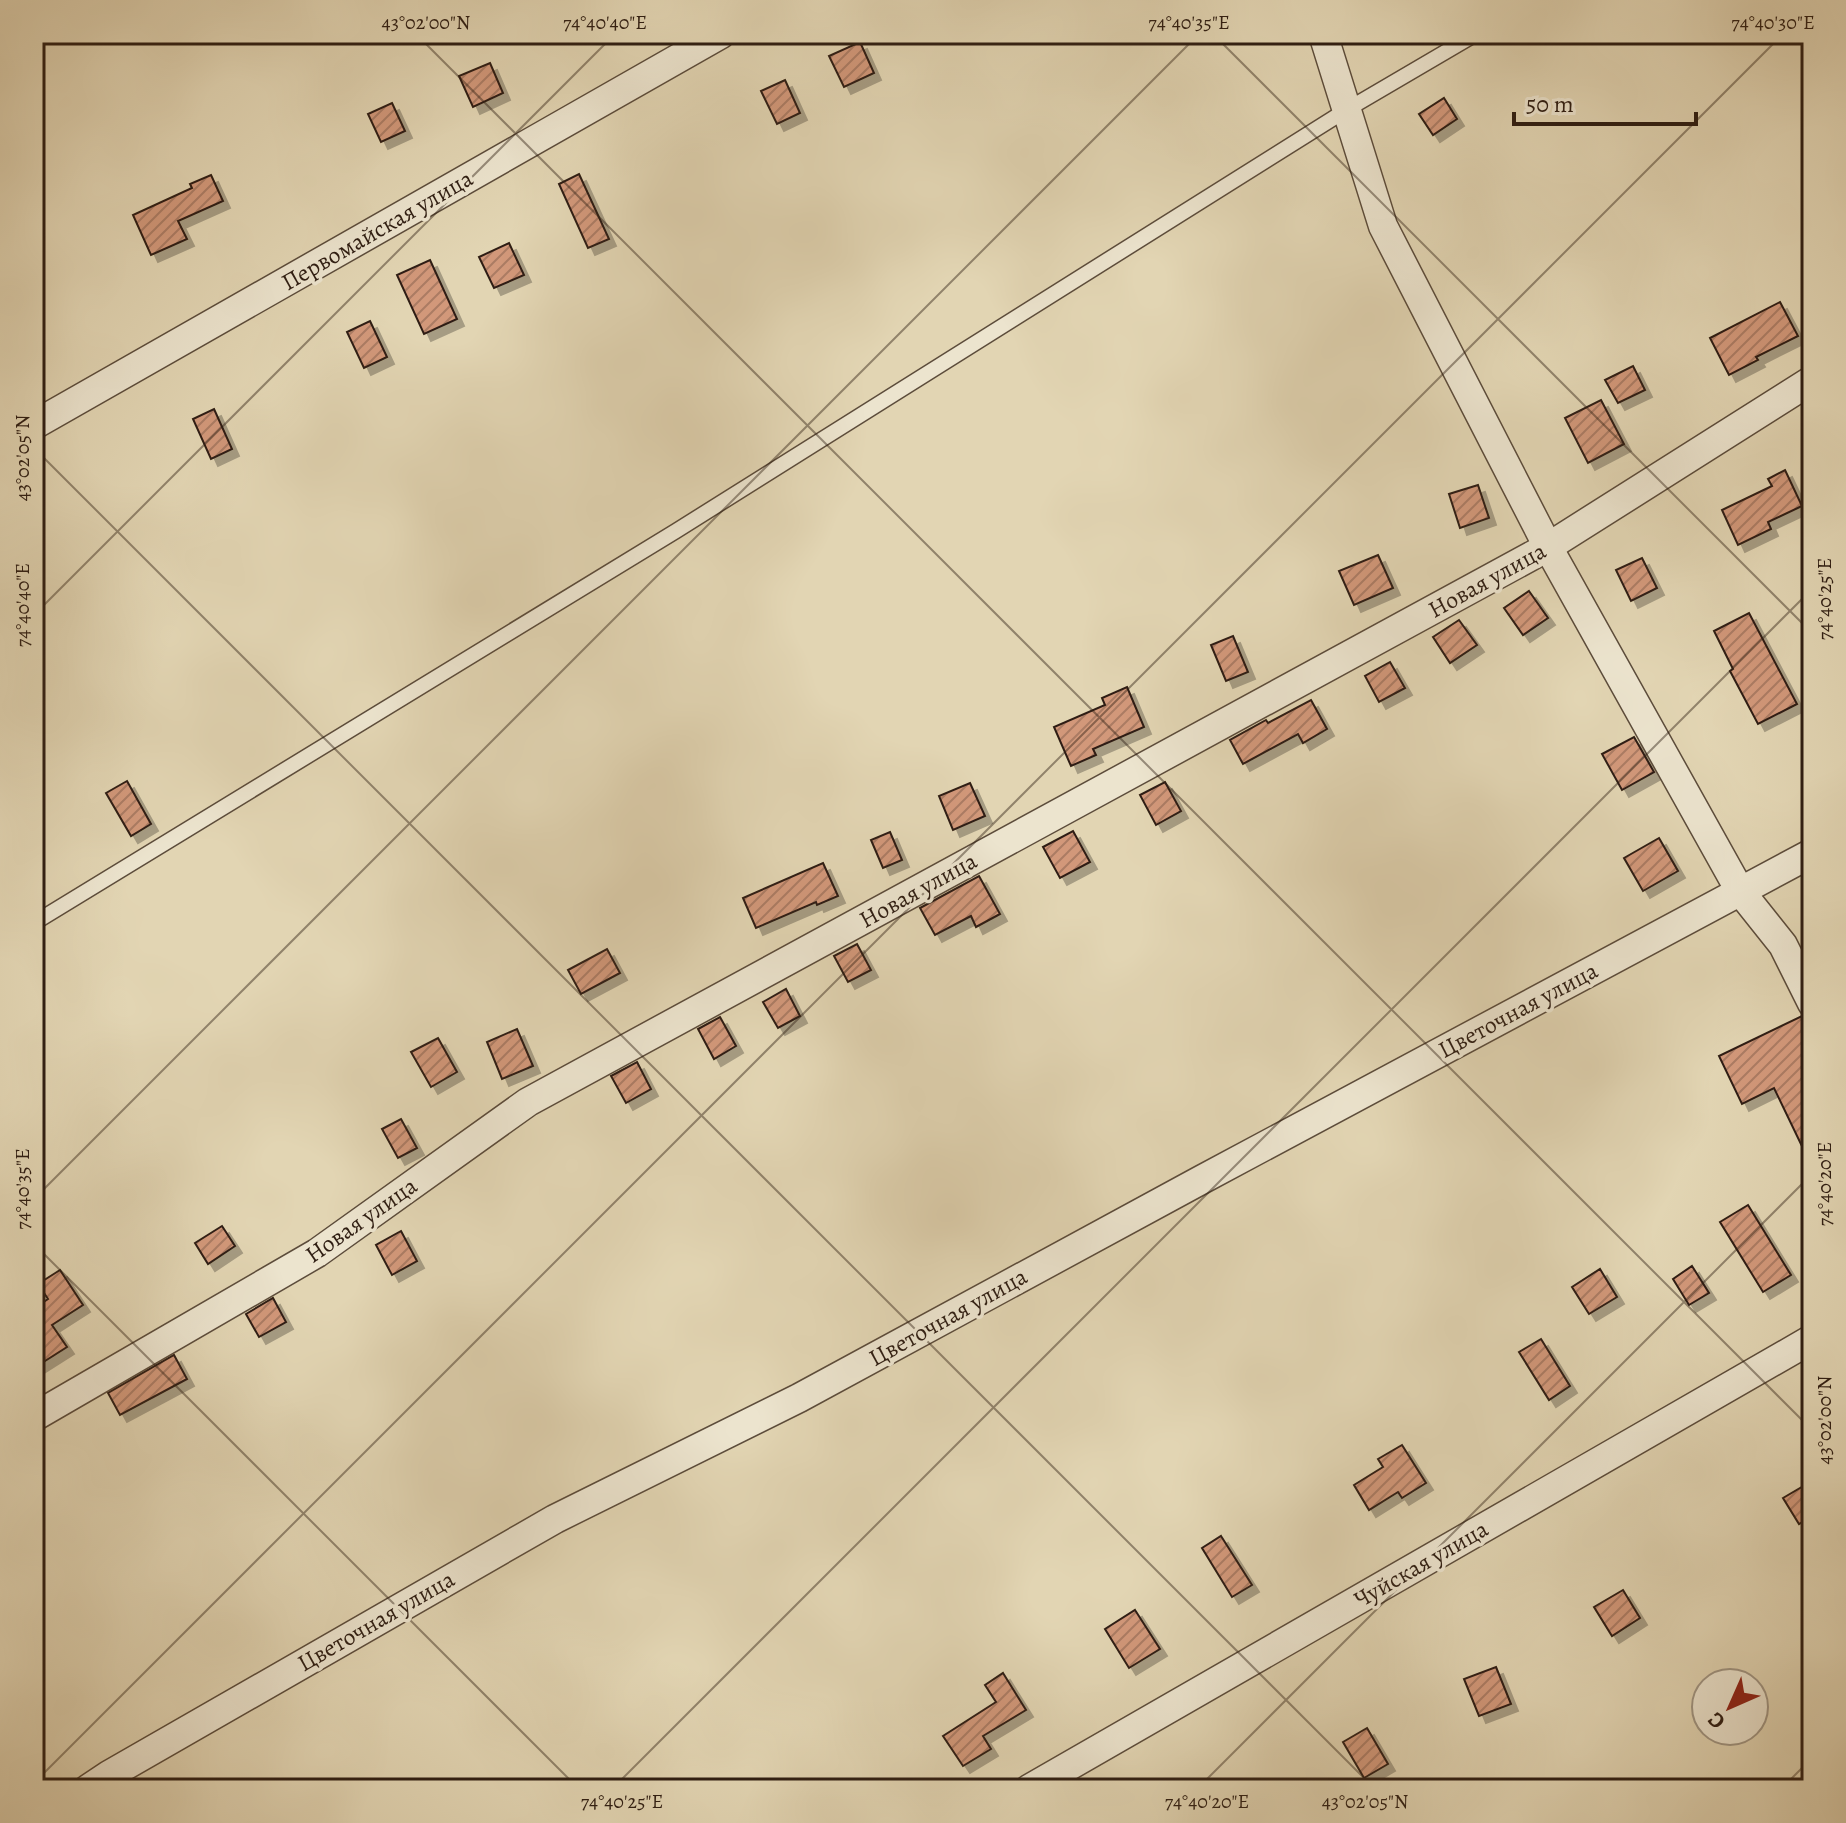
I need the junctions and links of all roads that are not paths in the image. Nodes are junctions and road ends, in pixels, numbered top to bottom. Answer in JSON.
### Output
{"nodes":[{"id":1,"x":721,"y":34,"type":"edge"},
{"id":2,"x":1323,"y":34,"type":"edge"},
{"id":3,"x":1476,"y":34,"type":"edge"},
{"id":4,"x":1348,"y":109,"type":"junction"},
{"id":5,"x":1812,"y":380,"type":"edge"},
{"id":6,"x":34,"y":425,"type":"edge"},
{"id":7,"x":1548,"y":547,"type":"junction"},
{"id":8,"x":1812,"y":853,"type":"edge"},
{"id":9,"x":1740,"y":891,"type":"junction"},
{"id":10,"x":34,"y":923,"type":"edge"},
{"id":11,"x":1812,"y":1003,"type":"edge"},
{"id":12,"x":1812,"y":1339,"type":"edge"},
{"id":13,"x":34,"y":1417,"type":"edge"},
{"id":14,"x":88,"y":1789,"type":"edge"},
{"id":15,"x":1029,"y":1789,"type":"edge"}],
"edges":[{"from":1,"to":6,"type":"street","name":"Первомайская улица"},
{"from":2,"to":4,"type":"street"},
{"from":3,"to":4,"type":"lane"},
{"from":4,"to":7,"type":"street"},
{"from":4,"to":10,"type":"lane"},
{"from":5,"to":7,"type":"street","name":"Новая улица"},
{"from":7,"to":9,"type":"street"},
{"from":7,"to":13,"type":"street","name":"Новая улица"},
{"from":8,"to":9,"type":"street","name":"Цветочная улица"},
{"from":9,"to":11,"type":"street"},
{"from":9,"to":14,"type":"street","name":"Цветочная улица"},
{"from":12,"to":15,"type":"street","name":"Чуйская улица"}]}
